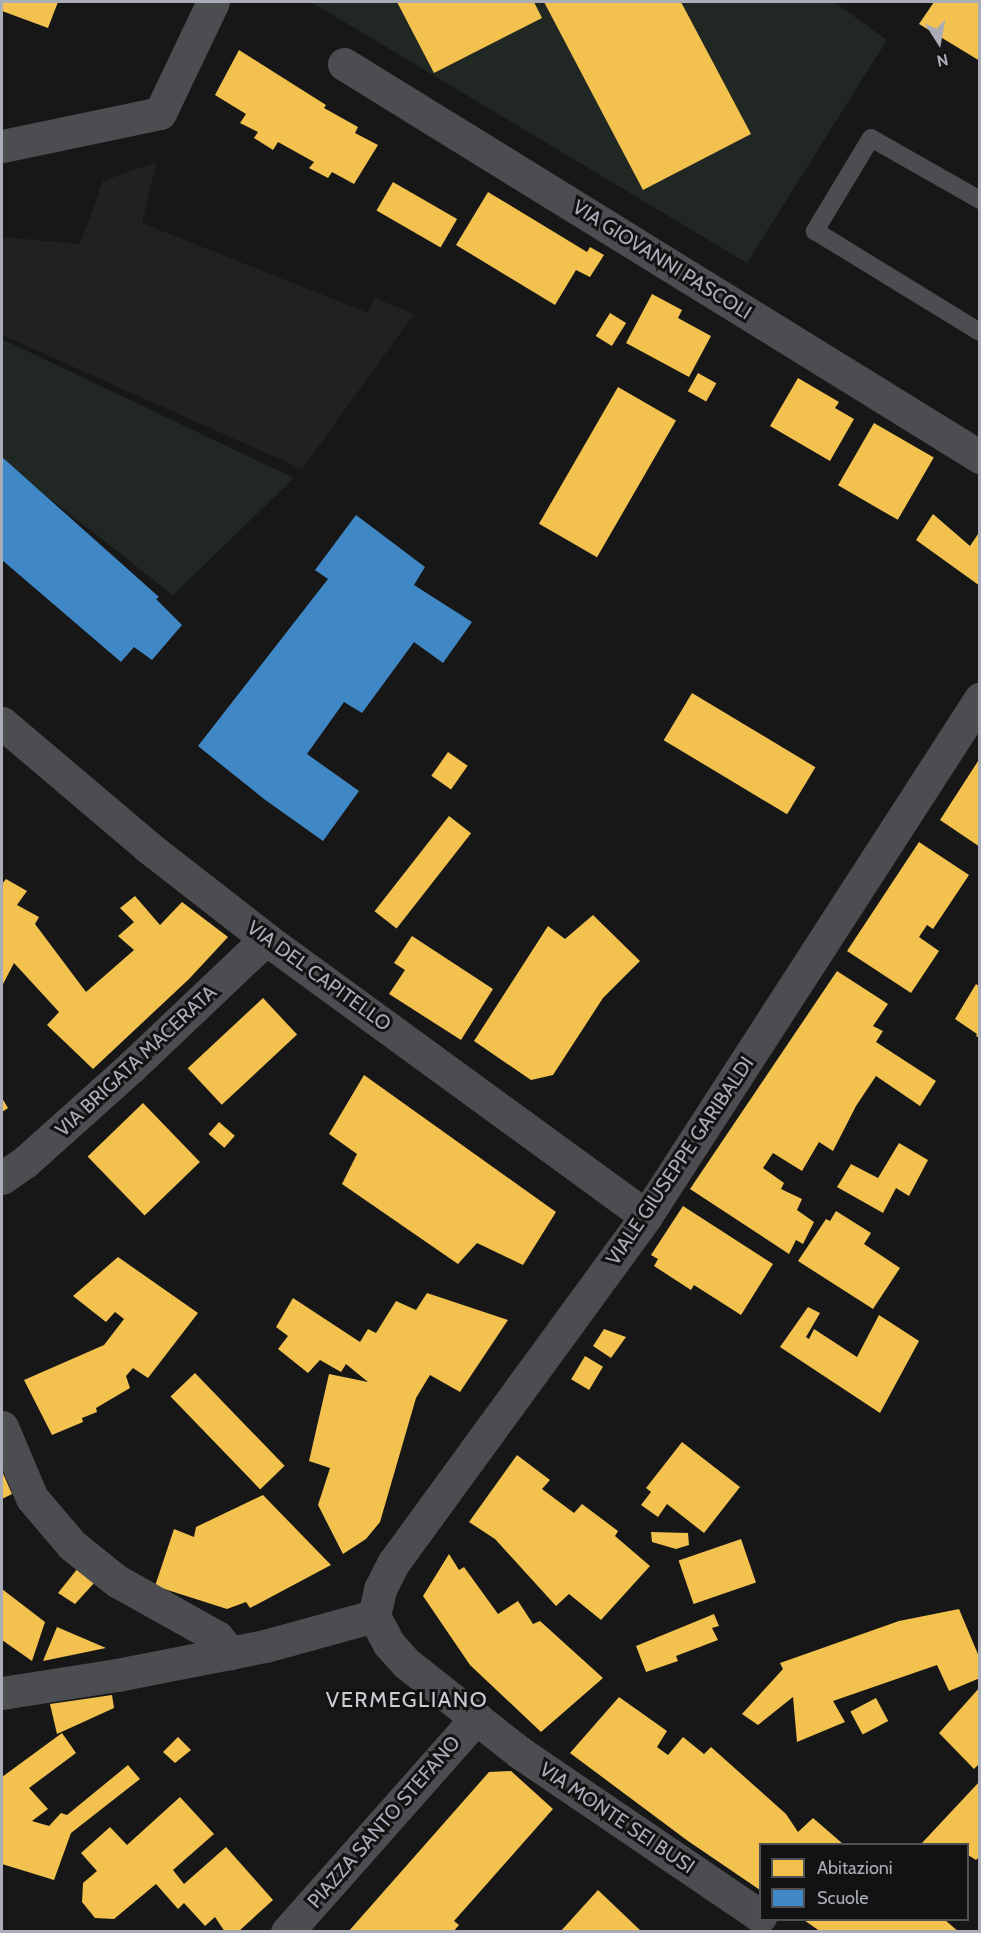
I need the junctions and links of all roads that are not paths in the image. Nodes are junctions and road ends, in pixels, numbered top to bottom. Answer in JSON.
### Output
{"nodes":[{"id":1,"x":213,"y":2,"type":"edge"},
{"id":2,"x":344,"y":64,"type":"dead end"},
{"id":3,"x":2,"y":146,"type":"edge"},
{"id":4,"x":980,"y":201,"type":"edge"},
{"id":5,"x":980,"y":332,"type":"edge"},
{"id":6,"x":980,"y":457,"type":"edge"},
{"id":7,"x":980,"y":699,"type":"edge"},
{"id":8,"x":2,"y":723,"type":"edge"},
{"id":9,"x":266,"y":939,"type":"junction"},
{"id":10,"x":2,"y":1178,"type":"edge"},
{"id":11,"x":646,"y":1216,"type":"junction"},
{"id":12,"x":2,"y":1427,"type":"edge"},
{"id":13,"x":374,"y":1616,"type":"junction"},
{"id":14,"x":230,"y":1653,"type":"junction"},
{"id":15,"x":2,"y":1693,"type":"edge"},
{"id":16,"x":476,"y":1718,"type":"junction"},
{"id":17,"x":759,"y":1915,"type":"edge"},
{"id":18,"x":766,"y":1921,"type":"edge"},
{"id":19,"x":298,"y":1926,"type":"edge"},
{"id":20,"x":783,"y":1932,"type":"edge"}],
"edges":[{"from":1,"to":3,"type":"street"},
{"from":2,"to":6,"type":"street","name":"VIA GIOVANNI PASCOLI"},
{"from":4,"to":5,"type":"lane"},
{"from":7,"to":11,"type":"street","name":"VIALE GIUSEPPE GARIBALDI"},
{"from":8,"to":9,"type":"street","name":"VIA DEL CAPITELLO"},
{"from":9,"to":10,"type":"street","name":"VIA BRIGATA MACERATA"},
{"from":9,"to":11,"type":"street","name":"VIA DEL CAPITELLO"},
{"from":11,"to":13,"type":"street","name":"VIALE GIUSEPPE GARIBALDI"},
{"from":12,"to":14,"type":"street"},
{"from":13,"to":14,"type":"street"},
{"from":13,"to":16,"type":"street","name":"PIAZZA SANTO STEFANO"},
{"from":14,"to":15,"type":"street"},
{"from":16,"to":17,"type":"street","name":"VIA MONTE SEI BUSI"},
{"from":16,"to":19,"type":"street","name":"PIAZZA SANTO STEFANO"},
{"from":18,"to":20,"type":"street"}]}
